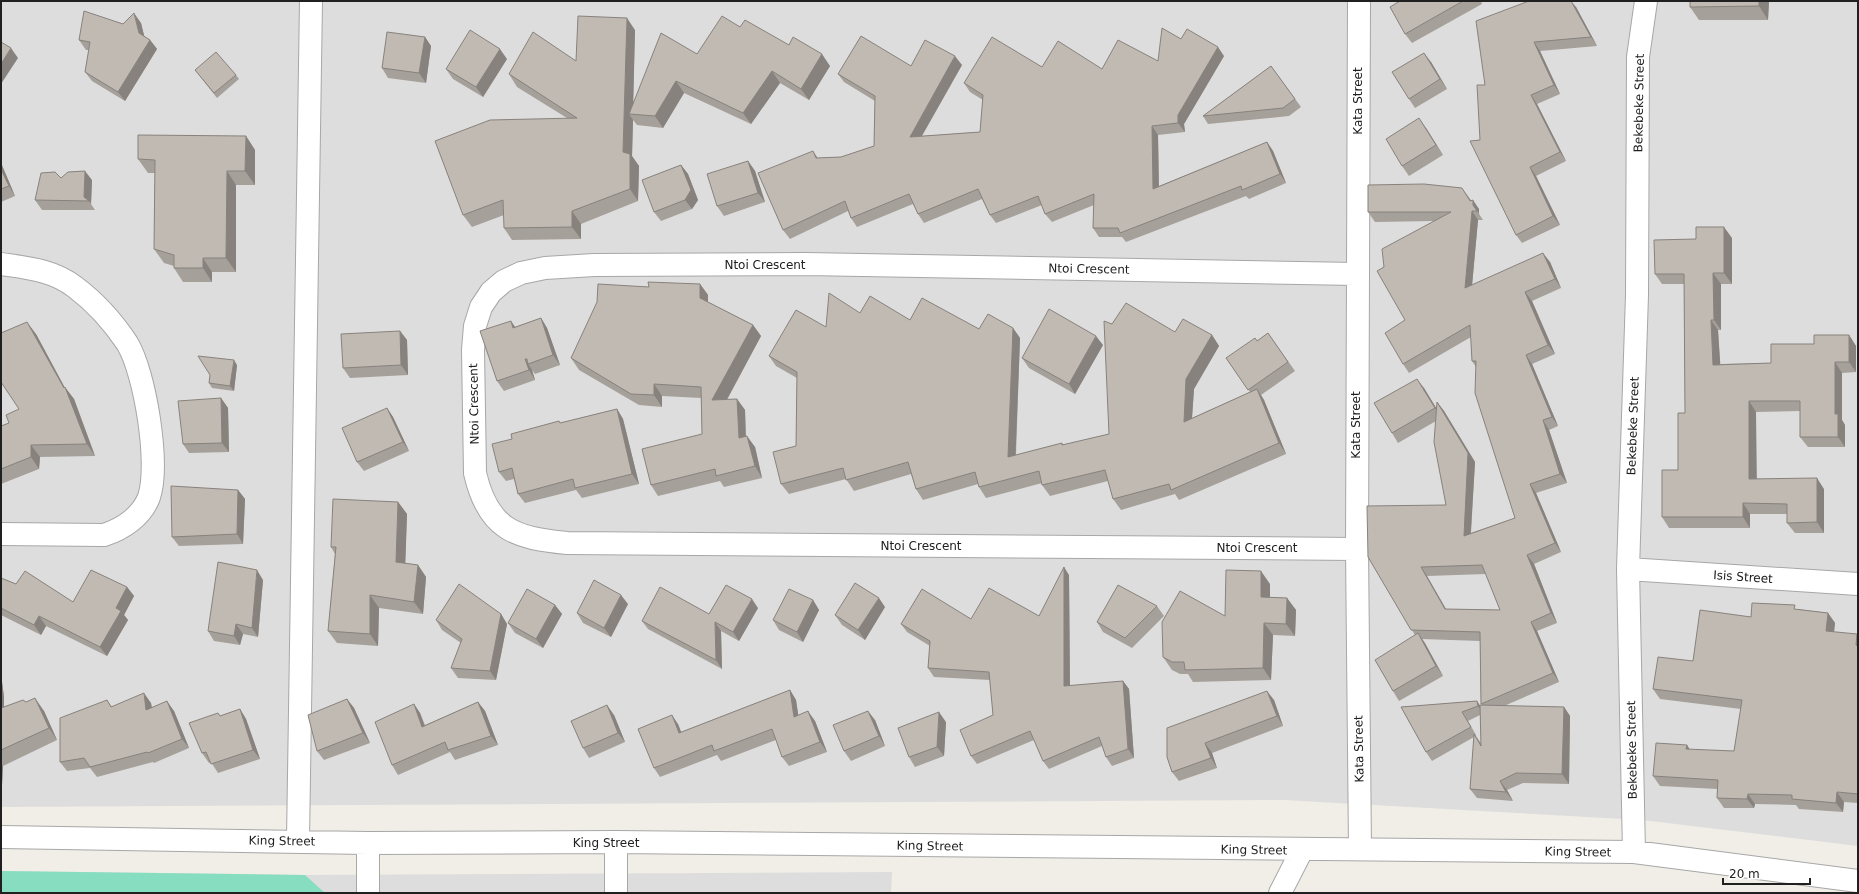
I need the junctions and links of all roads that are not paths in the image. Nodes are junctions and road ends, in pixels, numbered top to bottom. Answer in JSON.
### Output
{"nodes":[{"id":1,"x":311,"y":1,"type":"edge"},
{"id":2,"x":1358,"y":1,"type":"edge"},
{"id":3,"x":1646,"y":1,"type":"edge"},
{"id":4,"x":1,"y":264,"type":"edge"},
{"id":5,"x":1356,"y":274,"type":"junction"},
{"id":6,"x":1,"y":534,"type":"edge"},
{"id":7,"x":1356,"y":549,"type":"junction"},
{"id":8,"x":1628,"y":569,"type":"junction"},
{"id":9,"x":1858,"y":584,"type":"edge"},
{"id":10,"x":1,"y":837,"type":"edge"},
{"id":11,"x":298,"y":840,"type":"junction"},
{"id":12,"x":616,"y":842,"type":"junction"},
{"id":13,"x":368,"y":843,"type":"junction"},
{"id":14,"x":1360,"y":849,"type":"junction"},
{"id":15,"x":1302,"y":850,"type":"junction"},
{"id":16,"x":1634,"y":852,"type":"junction"},
{"id":17,"x":1858,"y":881,"type":"edge"},
{"id":18,"x":368,"y":893,"type":"edge"},
{"id":19,"x":616,"y":893,"type":"edge"},
{"id":20,"x":1280,"y":893,"type":"edge"}],
"edges":[{"from":1,"to":11,"type":"street"},
{"from":2,"to":5,"type":"street","name":"Kata Street"},
{"from":3,"to":8,"type":"street","name":"Bekebeke Street"},
{"from":4,"to":6,"type":"street"},
{"from":5,"to":7,"type":"street","name":"Kata Street"},
{"from":5,"to":7,"type":"street","name":"Ntoi Crescent"},
{"from":7,"to":14,"type":"street","name":"Kata Street"},
{"from":8,"to":9,"type":"street","name":"Isis Street"},
{"from":8,"to":16,"type":"street","name":"Bekebeke Street"},
{"from":10,"to":11,"type":"street","name":"King Street"},
{"from":11,"to":13,"type":"street","name":"King Street"},
{"from":12,"to":13,"type":"street","name":"King Street"},
{"from":12,"to":15,"type":"street","name":"King Street"},
{"from":12,"to":19,"type":"street"},
{"from":13,"to":18,"type":"street"},
{"from":14,"to":15,"type":"street","name":"King Street"},
{"from":14,"to":16,"type":"street","name":"King Street"},
{"from":15,"to":20,"type":"street"},
{"from":16,"to":17,"type":"street","name":"King Street"}]}
